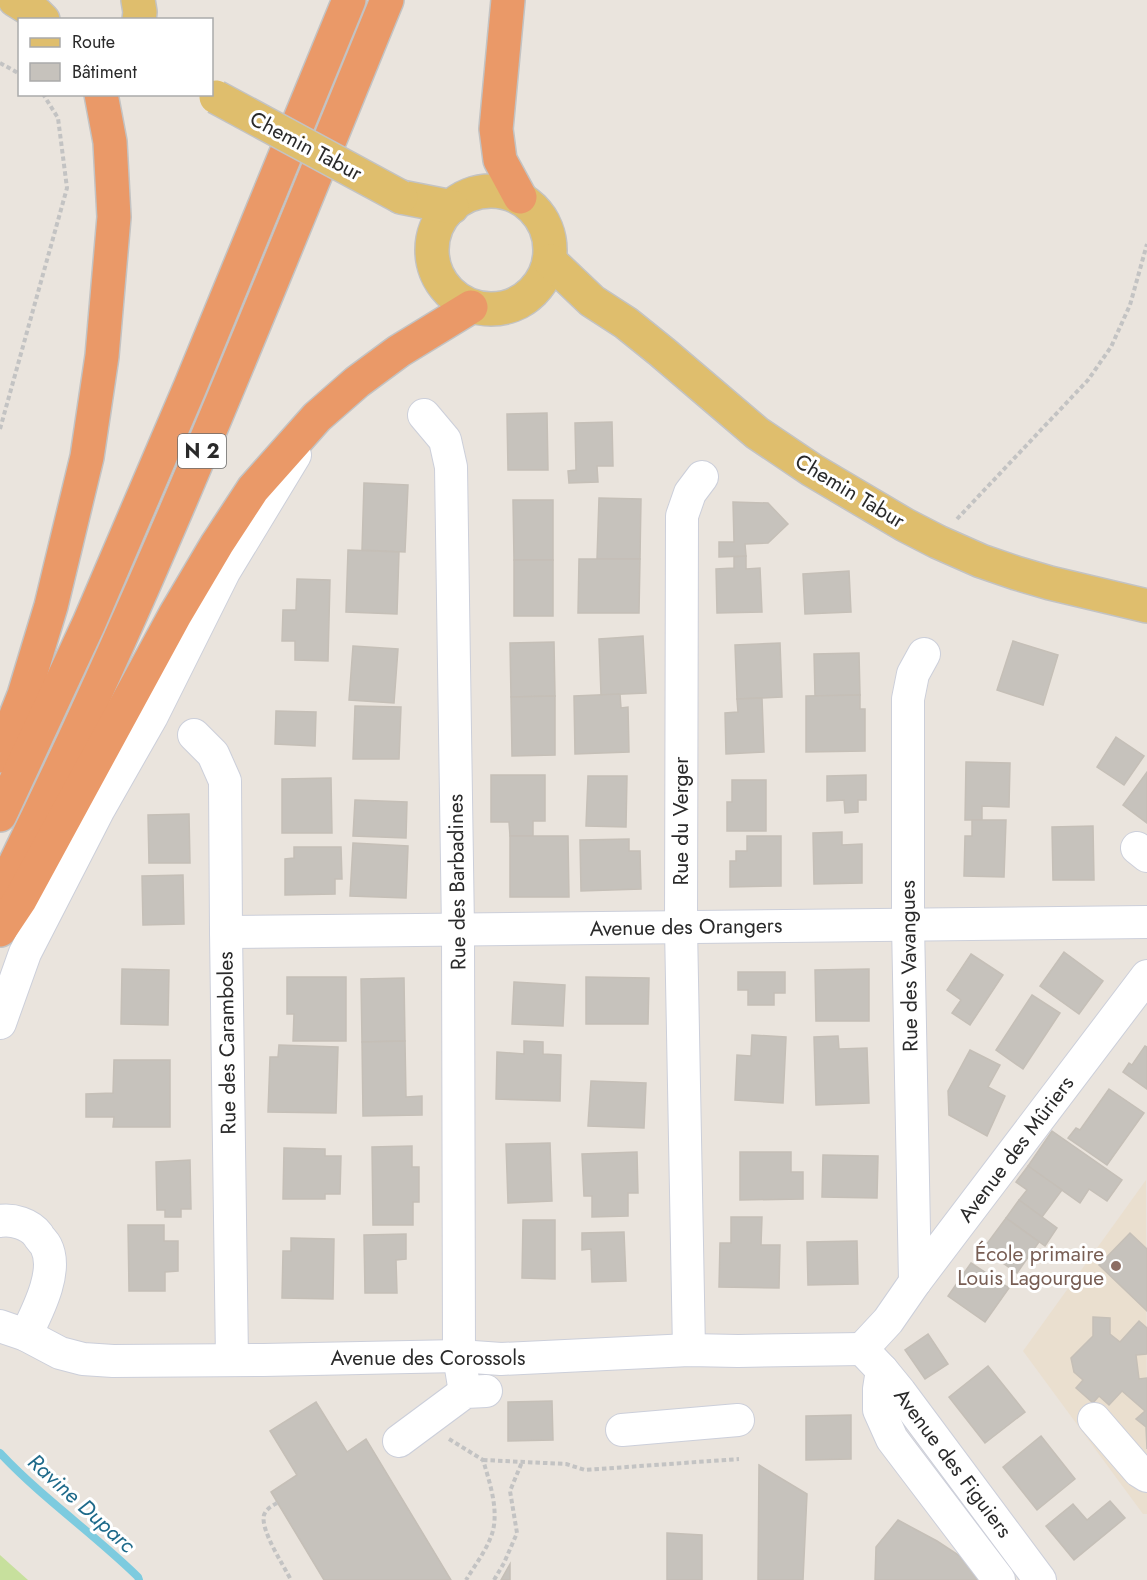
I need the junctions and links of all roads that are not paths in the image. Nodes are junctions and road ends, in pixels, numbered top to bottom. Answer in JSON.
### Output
{"nodes":[{"id":1,"x":15,"y":0,"type":"edge"},
{"id":2,"x":53,"y":0,"type":"edge"},
{"id":3,"x":349,"y":0,"type":"edge"},
{"id":4,"x":387,"y":0,"type":"edge"},
{"id":5,"x":508,"y":0,"type":"edge"},
{"id":6,"x":41,"y":18,"type":"edge"},
{"id":7,"x":52,"y":18,"type":"edge"},
{"id":8,"x":101,"y":96,"type":"edge"},
{"id":9,"x":214,"y":96,"type":"edge"},
{"id":10,"x":520,"y":197,"type":"junction"},
{"id":11,"x":443,"y":219,"type":"junction"},
{"id":12,"x":543,"y":274,"type":"junction"},
{"id":13,"x":471,"y":307,"type":"junction"},
{"id":14,"x":424,"y":415,"type":"dead end"},
{"id":15,"x":317,"y":417,"type":"junction"},
{"id":16,"x":702,"y":477,"type":"dead end"},
{"id":17,"x":1147,"y":606,"type":"edge"},
{"id":18,"x":924,"y":654,"type":"dead end"},
{"id":19,"x":194,"y":735,"type":"dead end"},
{"id":20,"x":0,"y":756,"type":"edge"},
{"id":21,"x":0,"y":815,"type":"edge"},
{"id":22,"x":0,"y":894,"type":"edge"},
{"id":23,"x":1147,"y":922,"type":"edge"},
{"id":24,"x":908,"y":924,"type":"junction"},
{"id":25,"x":681,"y":927,"type":"junction"},
{"id":26,"x":458,"y":929,"type":"junction"},
{"id":27,"x":0,"y":930,"type":"edge"},
{"id":28,"x":226,"y":932,"type":"junction"},
{"id":29,"x":1147,"y":976,"type":"edge"},
{"id":30,"x":0,"y":1023,"type":"edge"},
{"id":31,"x":0,"y":1221,"type":"edge"},
{"id":32,"x":915,"y":1282,"type":"junction"},
{"id":33,"x":13,"y":1330,"type":"edge"},
{"id":34,"x":689,"y":1350,"type":"junction"},
{"id":35,"x":459,"y":1356,"type":"junction"},
{"id":36,"x":872,"y":1359,"type":"junction"},
{"id":37,"x":232,"y":1360,"type":"junction"},
{"id":38,"x":1094,"y":1419,"type":"dead end"},
{"id":39,"x":738,"y":1420,"type":"dead end"},
{"id":40,"x":622,"y":1430,"type":"dead end"},
{"id":41,"x":411,"y":1432,"type":"road end"},
{"id":42,"x":1147,"y":1476,"type":"edge"},
{"id":43,"x":999,"y":1580,"type":"edge"},
{"id":44,"x":1040,"y":1580,"type":"edge"}],
"edges":[{"from":1,"to":6,"type":"main road"},
{"from":2,"to":7,"type":"main road"},
{"from":3,"to":21,"type":"highway","number":"N 2"},
{"from":4,"to":22,"type":"highway","number":"N 2"},
{"from":5,"to":10,"type":"highway"},
{"from":8,"to":20,"type":"highway"},
{"from":9,"to":11,"type":"main road","name":"Chemin Tabur","bridge":true},
{"from":10,"to":11,"type":"main road"},
{"from":10,"to":12,"type":"main road"},
{"from":11,"to":13,"type":"main road"},
{"from":12,"to":13,"type":"main road"},
{"from":12,"to":17,"type":"main road","name":"Chemin Tabur"},
{"from":13,"to":15,"type":"highway"},
{"from":14,"to":26,"type":"street","name":"Rue des Barbadines"},
{"from":15,"to":27,"type":"highway"},
{"from":15,"to":30,"type":"street"},
{"from":16,"to":25,"type":"street","name":"Rue du Verger"},
{"from":18,"to":24,"type":"street","name":"Rue des Vavangues"},
{"from":19,"to":28,"type":"street","name":"Rue des Caramboles"},
{"from":23,"to":24,"type":"street","name":"Avenue des Orangers"},
{"from":24,"to":25,"type":"street","name":"Avenue des Orangers"},
{"from":24,"to":32,"type":"street","name":"Rue des Vavangues"},
{"from":25,"to":26,"type":"street","name":"Avenue des Orangers"},
{"from":25,"to":34,"type":"street","name":"Rue du Verger"},
{"from":26,"to":28,"type":"street","name":"Avenue des Orangers"},
{"from":26,"to":35,"type":"street","name":"Rue des Barbadines"},
{"from":28,"to":37,"type":"street","name":"Rue des Caramboles"},
{"from":29,"to":32,"type":"street","name":"Avenue des Mûriers"},
{"from":31,"to":33,"type":"street"},
{"from":32,"to":36,"type":"street","name":"Avenue des Mûriers"},
{"from":33,"to":37,"type":"street","name":"Avenue des Corossols"},
{"from":34,"to":35,"type":"street","name":"Avenue des Corossols"},
{"from":34,"to":36,"type":"street","name":"Avenue des Corossols"},
{"from":35,"to":37,"type":"street","name":"Avenue des Corossols"},
{"from":35,"to":41,"type":"street","name":"Rue des Barbadines"},
{"from":36,"to":43,"type":"street"},
{"from":36,"to":44,"type":"street","name":"Avenue des Figuiers"},
{"from":38,"to":42,"type":"street"},
{"from":39,"to":40,"type":"street"}]}
